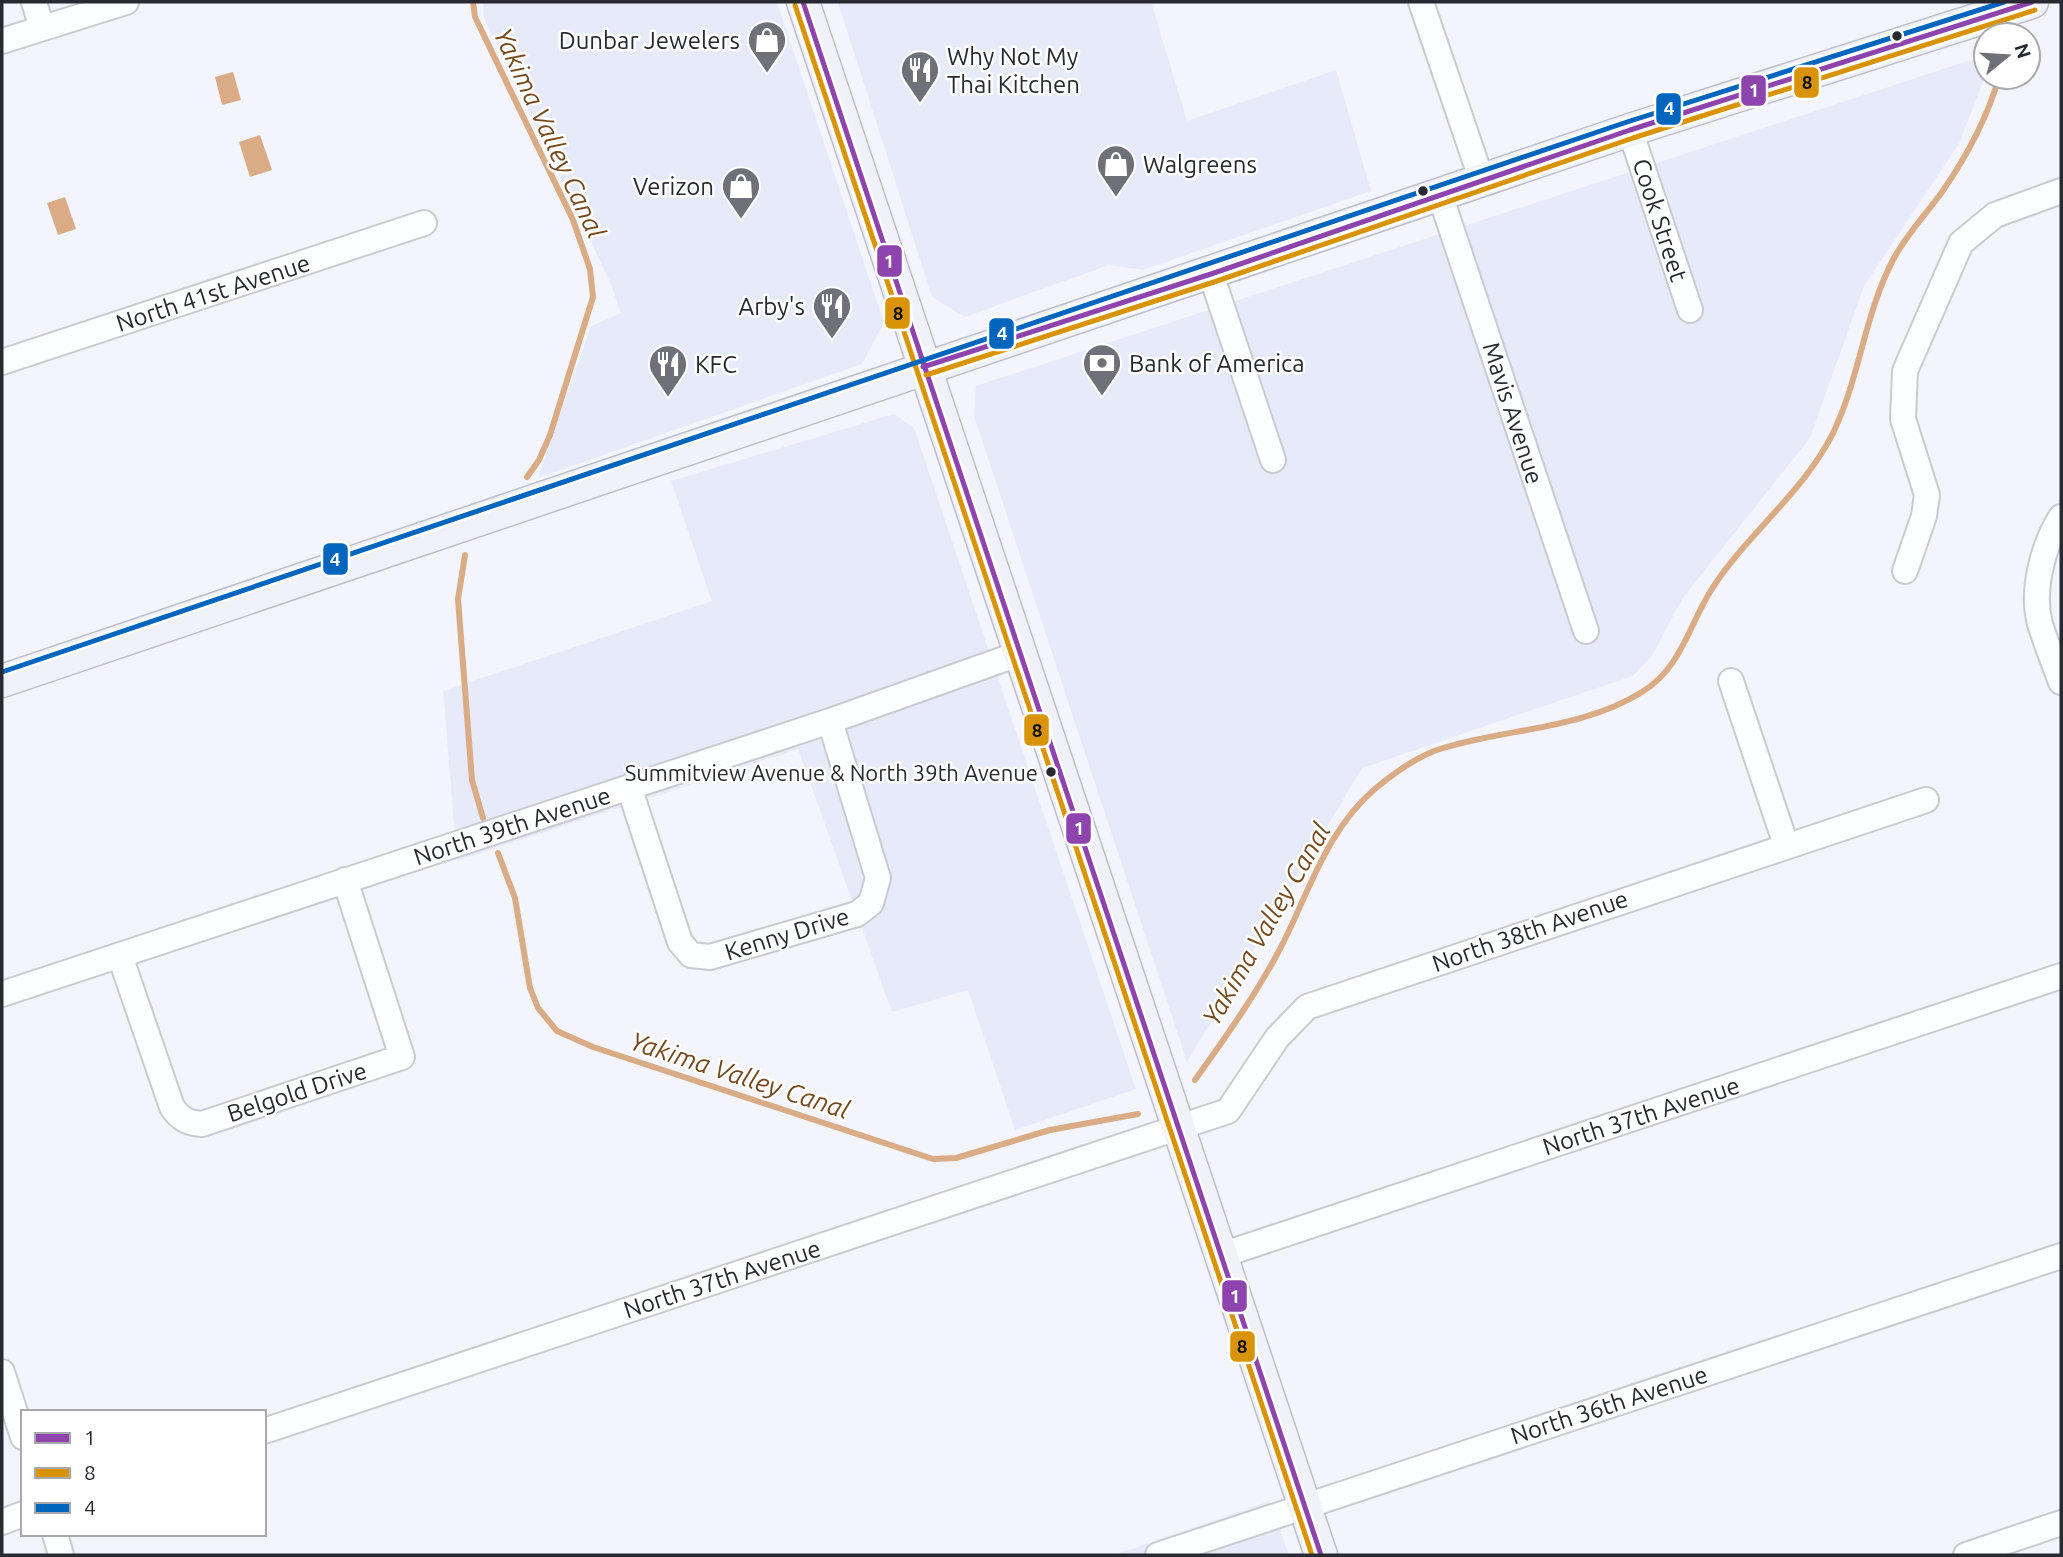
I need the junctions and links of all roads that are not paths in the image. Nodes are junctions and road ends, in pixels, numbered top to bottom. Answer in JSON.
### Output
{"nodes":[{"id":1,"x":34,"y":2,"type":"edge"},
{"id":2,"x":126,"y":2,"type":"edge"},
{"id":3,"x":803,"y":2,"type":"edge"},
{"id":4,"x":1421,"y":2,"type":"edge"},
{"id":5,"x":2032,"y":2,"type":"edge"},
{"id":6,"x":42,"y":28,"type":"junction"},
{"id":7,"x":2,"y":41,"type":"edge"},
{"id":8,"x":1630,"y":131,"type":"junction"},
{"id":9,"x":1482,"y":181,"type":"junction"},
{"id":10,"x":2061,"y":191,"type":"edge"},
{"id":11,"x":1440,"y":195,"type":"junction"},
{"id":12,"x":424,"y":223,"type":"dead end"},
{"id":13,"x":1211,"y":274,"type":"junction"},
{"id":14,"x":1690,"y":310,"type":"dead end"},
{"id":15,"x":2,"y":362,"type":"edge"},
{"id":16,"x":923,"y":368,"type":"junction"},
{"id":17,"x":1273,"y":460,"type":"dead end"},
{"id":18,"x":2061,"y":517,"type":"edge"},
{"id":19,"x":1905,"y":572,"type":"dead end"},
{"id":20,"x":1586,"y":631,"type":"dead end"},
{"id":21,"x":1021,"y":653,"type":"junction"},
{"id":22,"x":2,"y":681,"type":"edge"},
{"id":23,"x":1731,"y":681,"type":"dead end"},
{"id":24,"x":2061,"y":682,"type":"edge"},
{"id":25,"x":830,"y":721,"type":"junction"},
{"id":26,"x":629,"y":787,"type":"junction"},
{"id":27,"x":1926,"y":800,"type":"dead end"},
{"id":28,"x":1786,"y":845,"type":"junction"},
{"id":29,"x":345,"y":880,"type":"junction"},
{"id":30,"x":120,"y":956,"type":"junction"},
{"id":31,"x":2061,"y":976,"type":"edge"},
{"id":32,"x":2,"y":993,"type":"edge"},
{"id":33,"x":1181,"y":1128,"type":"junction"},
{"id":34,"x":1222,"y":1255,"type":"junction"},
{"id":35,"x":2061,"y":1256,"type":"edge"},
{"id":36,"x":2,"y":1372,"type":"edge"},
{"id":37,"x":21,"y":1431,"type":"edge"},
{"id":38,"x":266,"y":1431,"type":"edge"},
{"id":39,"x":1304,"y":1505,"type":"junction"},
{"id":40,"x":21,"y":1515,"type":"edge"},
{"id":41,"x":2,"y":1522,"type":"edge"},
{"id":42,"x":2061,"y":1523,"type":"edge"},
{"id":43,"x":56,"y":1536,"type":"edge"},
{"id":44,"x":61,"y":1555,"type":"edge"},
{"id":45,"x":1158,"y":1555,"type":"edge"},
{"id":46,"x":1321,"y":1555,"type":"edge"},
{"id":47,"x":1966,"y":1555,"type":"edge"}],
"edges":[{"from":1,"to":6,"type":"street"},
{"from":2,"to":6,"type":"street"},
{"from":3,"to":16,"type":"main road"},
{"from":4,"to":9,"type":"street"},
{"from":5,"to":8,"type":"main road"},
{"from":6,"to":7,"type":"street"},
{"from":8,"to":9,"type":"main road"},
{"from":8,"to":14,"type":"street","name":"Cook Street"},
{"from":9,"to":11,"type":"main road"},
{"from":10,"to":19,"type":"street"},
{"from":11,"to":13,"type":"main road"},
{"from":11,"to":20,"type":"street","name":"Mavis Avenue"},
{"from":12,"to":15,"type":"street","name":"North 41st Avenue"},
{"from":13,"to":16,"type":"main road"},
{"from":13,"to":17,"type":"street"},
{"from":16,"to":21,"type":"main road"},
{"from":16,"to":22,"type":"main road"},
{"from":18,"to":24,"type":"street"},
{"from":21,"to":25,"type":"street","name":"North 39th Avenue"},
{"from":21,"to":33,"type":"main road"},
{"from":23,"to":28,"type":"street"},
{"from":25,"to":26,"type":"street","name":"North 39th Avenue"},
{"from":25,"to":26,"type":"street","name":"Kenny Drive"},
{"from":26,"to":29,"type":"street","name":"North 39th Avenue"},
{"from":27,"to":28,"type":"street","name":"North 38th Avenue"},
{"from":28,"to":33,"type":"street","name":"North 38th Avenue"},
{"from":29,"to":30,"type":"street","name":"North 39th Avenue"},
{"from":29,"to":30,"type":"street","name":"Belgold Drive"},
{"from":30,"to":32,"type":"street","name":"North 39th Avenue"},
{"from":31,"to":34,"type":"street","name":"North 37th Avenue"},
{"from":33,"to":34,"type":"main road"},
{"from":33,"to":38,"type":"street","name":"North 37th Avenue"},
{"from":34,"to":39,"type":"main road"},
{"from":35,"to":39,"type":"street","name":"North 36th Avenue"},
{"from":36,"to":37,"type":"street"},
{"from":39,"to":45,"type":"street","name":"North 36th Avenue"},
{"from":39,"to":46,"type":"main road"},
{"from":40,"to":41,"type":"street"},
{"from":42,"to":47,"type":"street"},
{"from":43,"to":44,"type":"street"}]}
